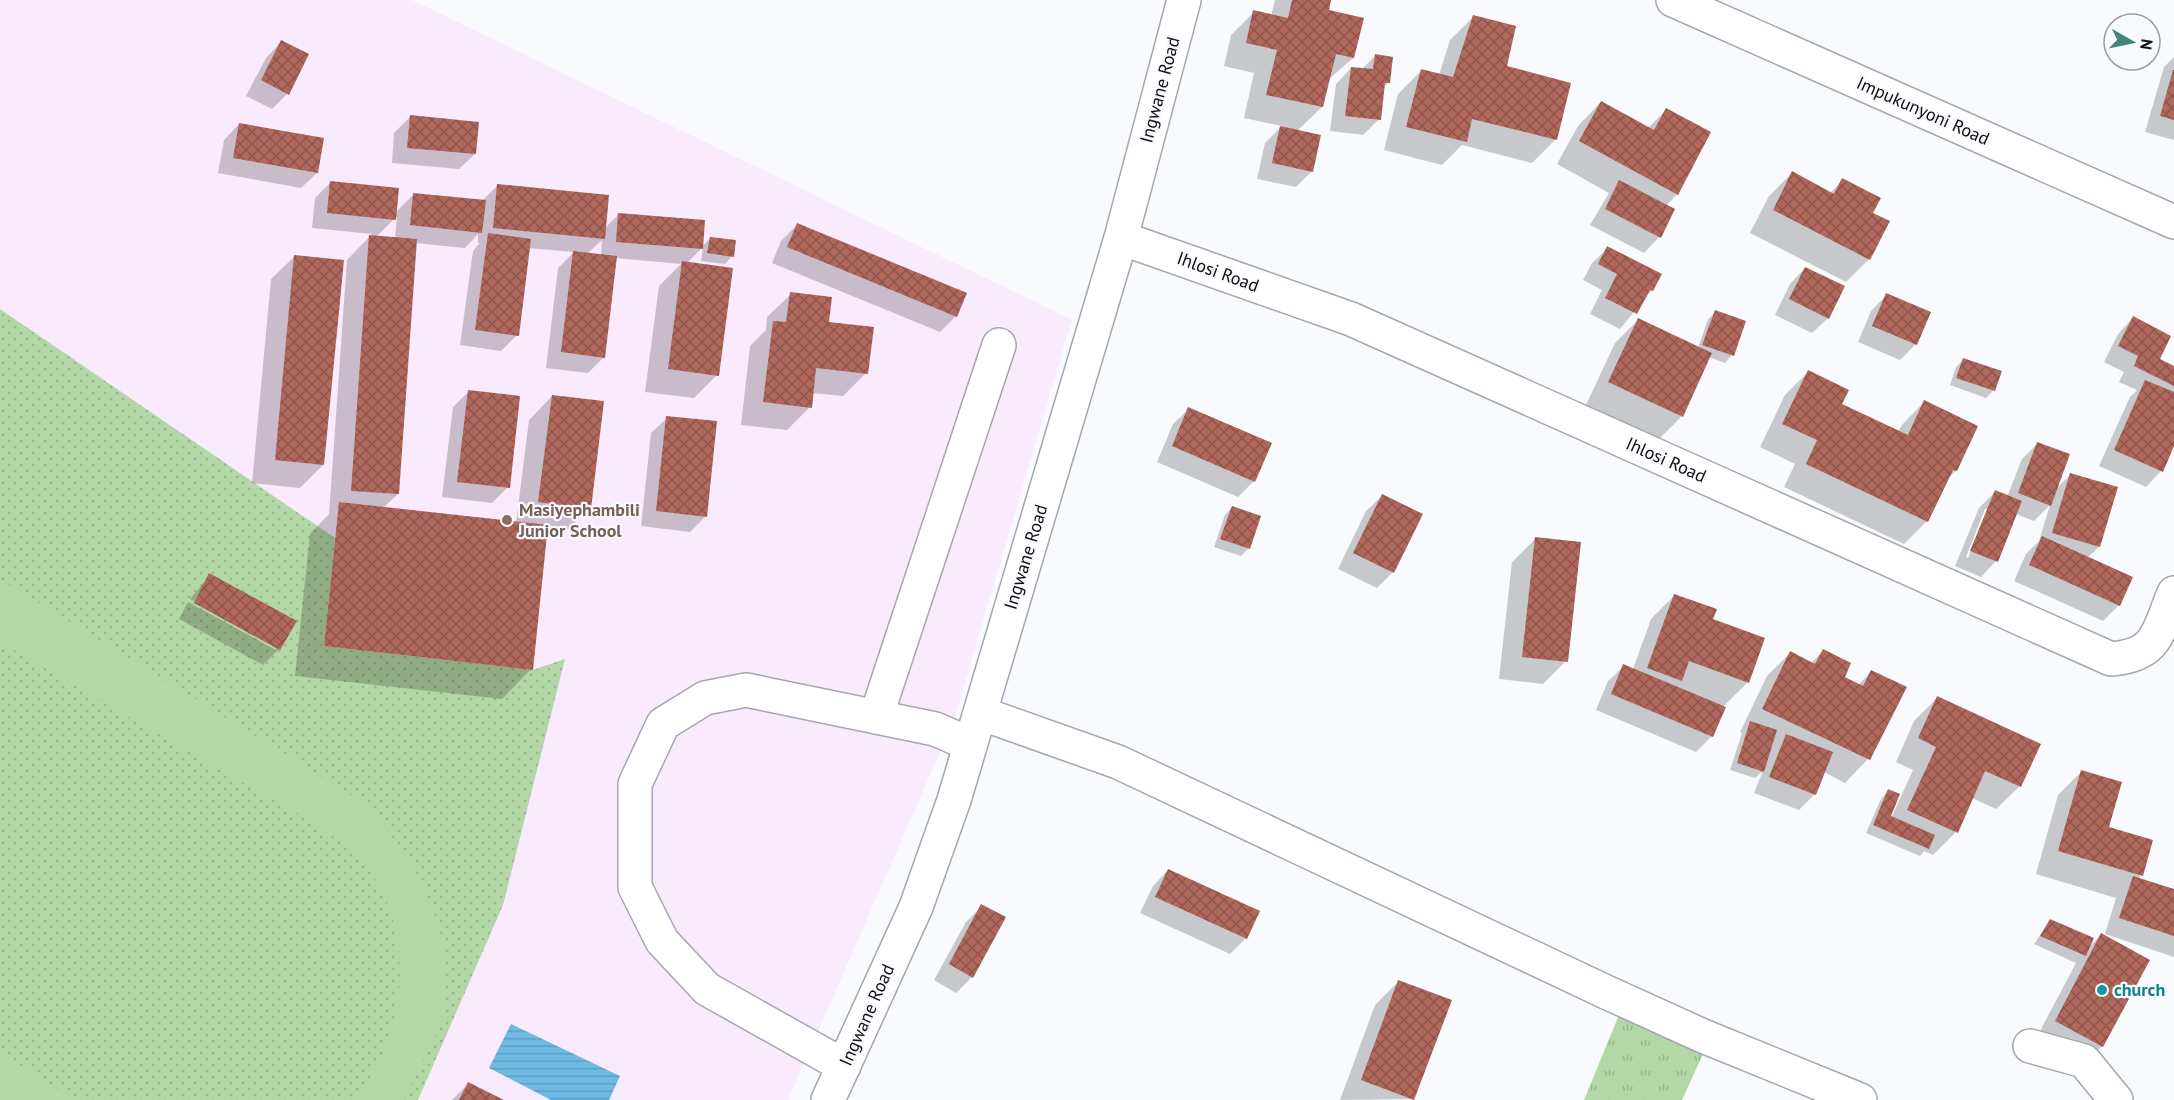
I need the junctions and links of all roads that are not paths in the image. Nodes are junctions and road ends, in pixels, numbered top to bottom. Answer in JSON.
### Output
{"nodes":[{"id":1,"x":1182,"y":0,"type":"edge"},
{"id":2,"x":1673,"y":0,"type":"edge"},
{"id":3,"x":2174,"y":222,"type":"edge"},
{"id":4,"x":1121,"y":238,"type":"junction"},
{"id":5,"x":999,"y":345,"type":"dead end"},
{"id":6,"x":2174,"y":593,"type":"edge"},
{"id":7,"x":980,"y":712,"type":"junction"},
{"id":8,"x":876,"y":717,"type":"junction"},
{"id":9,"x":970,"y":744,"type":"junction"},
{"id":10,"x":2030,"y":1046,"type":"dead end"},
{"id":11,"x":844,"y":1066,"type":"junction"},
{"id":12,"x":828,"y":1100,"type":"edge"},
{"id":13,"x":1860,"y":1100,"type":"edge"},
{"id":14,"x":2116,"y":1100,"type":"edge"}],
"edges":[{"from":1,"to":4,"type":"street","name":"Ingwane Road"},
{"from":2,"to":3,"type":"street","name":"Impukunyoni Road"},
{"from":4,"to":6,"type":"street","name":"Ihlosi Road"},
{"from":4,"to":7,"type":"street","name":"Ingwane Road"},
{"from":5,"to":8,"type":"street"},
{"from":7,"to":9,"type":"street","name":"Ingwane Road"},
{"from":7,"to":13,"type":"street"},
{"from":8,"to":9,"type":"street"},
{"from":8,"to":11,"type":"street"},
{"from":9,"to":11,"type":"street","name":"Ingwane Road"},
{"from":10,"to":14,"type":"street"},
{"from":11,"to":12,"type":"street","name":"Ingwane Road"}]}
